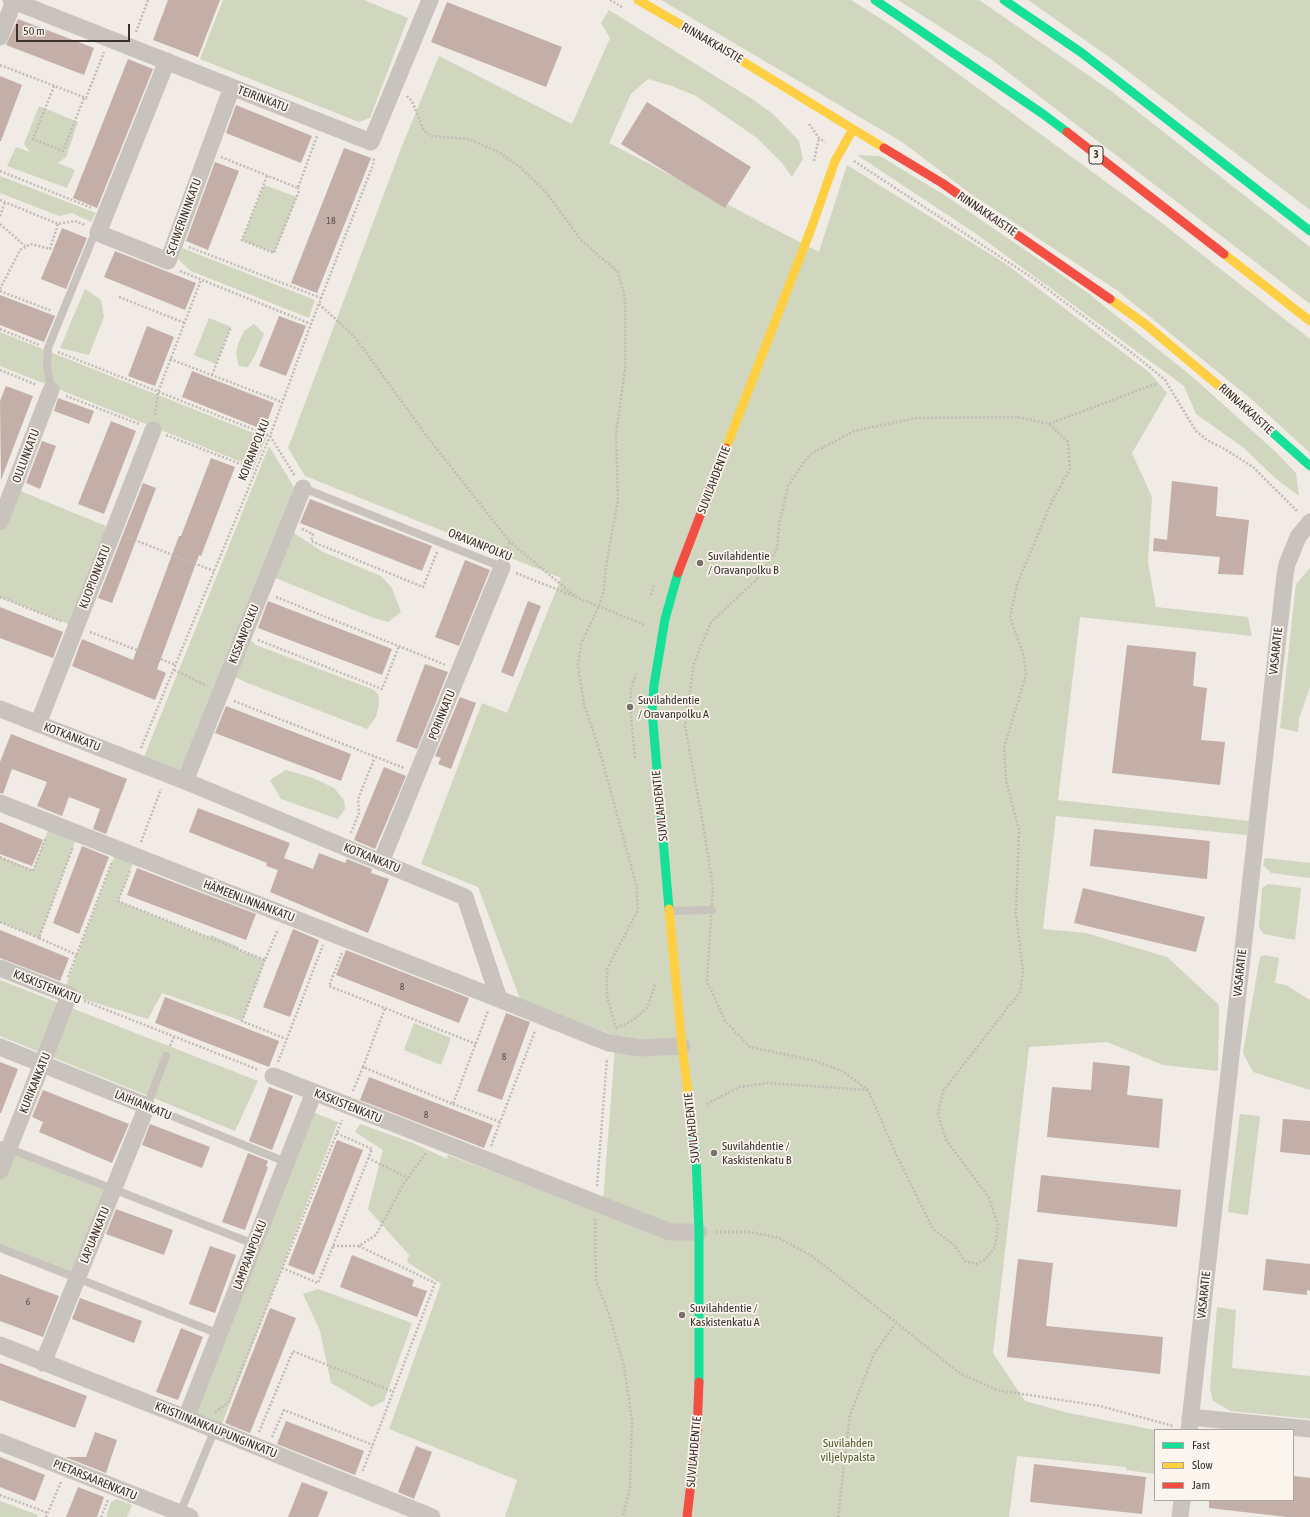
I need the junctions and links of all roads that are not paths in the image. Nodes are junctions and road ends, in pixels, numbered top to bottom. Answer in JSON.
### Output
{"nodes":[{"id":1,"x":430,"y":0,"type":"edge"},
{"id":2,"x":638,"y":0,"type":"edge"},
{"id":3,"x":874,"y":0,"type":"edge"},
{"id":4,"x":1004,"y":0,"type":"edge"},
{"id":5,"x":13,"y":1,"type":"edge"},
{"id":6,"x":0,"y":38,"type":"edge"},
{"id":7,"x":167,"y":61,"type":"junction"},
{"id":8,"x":232,"y":87,"type":"junction"},
{"id":9,"x":854,"y":129,"type":"junction"},
{"id":10,"x":1310,"y":231,"type":"edge"},
{"id":11,"x":99,"y":232,"type":"junction"},
{"id":12,"x":1310,"y":322,"type":"edge"},
{"id":13,"x":51,"y":390,"type":"joint"},
{"id":14,"x":153,"y":430,"type":"road end"},
{"id":15,"x":1310,"y":466,"type":"edge"},
{"id":16,"x":303,"y":488,"type":"joint"},
{"id":17,"x":0,"y":522,"type":"edge"},
{"id":18,"x":1310,"y":522,"type":"edge"},
{"id":19,"x":502,"y":567,"type":"joint"},
{"id":20,"x":0,"y":709,"type":"edge"},
{"id":21,"x":38,"y":724,"type":"junction"},
{"id":22,"x":185,"y":781,"type":"junction"},
{"id":23,"x":0,"y":803,"type":"edge"},
{"id":24,"x":381,"y":862,"type":"junction"},
{"id":25,"x":712,"y":910,"type":"road end"},
{"id":26,"x":670,"y":911,"type":"junction"},
{"id":27,"x":0,"y":968,"type":"edge"},
{"id":28,"x":66,"y":994,"type":"joint"},
{"id":29,"x":496,"y":998,"type":"junction"},
{"id":30,"x":682,"y":1046,"type":"junction"},
{"id":31,"x":0,"y":1048,"type":"edge"},
{"id":32,"x":166,"y":1056,"type":"dead end"},
{"id":33,"x":42,"y":1064,"type":"junction"},
{"id":34,"x":273,"y":1076,"type":"road end"},
{"id":35,"x":314,"y":1092,"type":"junction"},
{"id":36,"x":147,"y":1106,"type":"junction"},
{"id":37,"x":4,"y":1147,"type":"edge"},
{"id":38,"x":286,"y":1162,"type":"junction"},
{"id":39,"x":0,"y":1171,"type":"edge"},
{"id":40,"x":113,"y":1189,"type":"junction"},
{"id":41,"x":699,"y":1232,"type":"junction"},
{"id":42,"x":254,"y":1244,"type":"junction"},
{"id":43,"x":0,"y":1248,"type":"edge"},
{"id":44,"x":77,"y":1278,"type":"junction"},
{"id":45,"x":219,"y":1334,"type":"junction"},
{"id":46,"x":0,"y":1345,"type":"edge"},
{"id":47,"x":43,"y":1363,"type":"junction"},
{"id":48,"x":200,"y":1423,"type":"junction"},
{"id":49,"x":1189,"y":1426,"type":"edge"},
{"id":50,"x":1310,"y":1429,"type":"edge"},
{"id":51,"x":0,"y":1442,"type":"edge"},
{"id":52,"x":1182,"y":1501,"type":"edge"},
{"id":53,"x":185,"y":1515,"type":"edge"},
{"id":54,"x":432,"y":1517,"type":"edge"},
{"id":55,"x":687,"y":1517,"type":"edge"},
{"id":56,"x":1180,"y":1517,"type":"edge"}],
"edges":[{"from":1,"to":8,"type":"street","name":"TEIRINKATU"},
{"from":2,"to":9,"type":"main road","name":"RINNAKKAISTIE"},
{"from":3,"to":12,"type":"main road","number":"3"},
{"from":4,"to":10,"type":"main road"},
{"from":5,"to":6,"type":"street"},
{"from":5,"to":7,"type":"street","name":"TEIRINKATU"},
{"from":7,"to":8,"type":"street","name":"TEIRINKATU"},
{"from":7,"to":11,"type":"street"},
{"from":8,"to":11,"type":"street","name":"SCHWERININKATU"},
{"from":9,"to":15,"type":"main road","name":"RINNAKKAISTIE"},
{"from":9,"to":26,"type":"main road","name":"SUVILAHDENTIE"},
{"from":11,"to":13,"type":"lane"},
{"from":13,"to":17,"type":"street","name":"OULUNKATU"},
{"from":14,"to":21,"type":"street","name":"KUOPIONKATU"},
{"from":16,"to":19,"type":"lane","name":"ORAVANPOLKU"},
{"from":16,"to":22,"type":"street","name":"KISSANPOLKU"},
{"from":18,"to":49,"type":"street","name":"VASARATIE"},
{"from":19,"to":24,"type":"street","name":"PORINKATU"},
{"from":20,"to":21,"type":"street","name":"KOTKANKATU"},
{"from":21,"to":22,"type":"street","name":"KOTKANKATU"},
{"from":22,"to":24,"type":"street","name":"KOTKANKATU"},
{"from":23,"to":29,"type":"street","name":"HÄMEENLINNANKATU"},
{"from":24,"to":29,"type":"street","name":"KOTKANKATU"},
{"from":25,"to":26,"type":"lane"},
{"from":26,"to":30,"type":"main road","name":"SUVILAHDENTIE"},
{"from":27,"to":28,"type":"street","name":"KASKISTENKATU"},
{"from":28,"to":33,"type":"street","name":"KURIKANKATU"},
{"from":29,"to":30,"type":"street"},
{"from":30,"to":41,"type":"main road","name":"SUVILAHDENTIE"},
{"from":31,"to":33,"type":"street","name":"LAIHIANKATU"},
{"from":32,"to":36,"type":"lane"},
{"from":33,"to":36,"type":"street","name":"LAIHIANKATU"},
{"from":33,"to":37,"type":"street","name":"KURIKANKATU"},
{"from":34,"to":35,"type":"street","name":"KASKISTENKATU"},
{"from":35,"to":38,"type":"street","name":"LAMPAANPOLKU"},
{"from":35,"to":41,"type":"street","name":"KASKISTENKATU"},
{"from":36,"to":38,"type":"lane","name":"LAIHIANKATU"},
{"from":36,"to":40,"type":"street","name":"LAPUANKATU"},
{"from":37,"to":39,"type":"street","name":"KURIKANKATU"},
{"from":37,"to":40,"type":"lane"},
{"from":38,"to":42,"type":"street","name":"LAMPAANPOLKU"},
{"from":40,"to":42,"type":"lane"},
{"from":40,"to":44,"type":"street","name":"LAPUANKATU"},
{"from":41,"to":55,"type":"main road","name":"SUVILAHDENTIE"},
{"from":42,"to":45,"type":"street","name":"LAMPAANPOLKU"},
{"from":43,"to":44,"type":"lane"},
{"from":44,"to":45,"type":"lane"},
{"from":44,"to":47,"type":"street","name":"LAPUANKATU"},
{"from":45,"to":48,"type":"street","name":"LAMPAANPOLKU"},
{"from":46,"to":47,"type":"street","name":"KRISTIINANKAUPUNGINKATU"},
{"from":47,"to":48,"type":"street","name":"KRISTIINANKAUPUNGINKATU"},
{"from":48,"to":53,"type":"lane"},
{"from":48,"to":54,"type":"street","name":"KRISTIINANKAUPUNGINKATU"},
{"from":49,"to":50,"type":"street"},
{"from":51,"to":53,"type":"street","name":"PIETARSAARENKATU"},
{"from":52,"to":56,"type":"street"}]}
